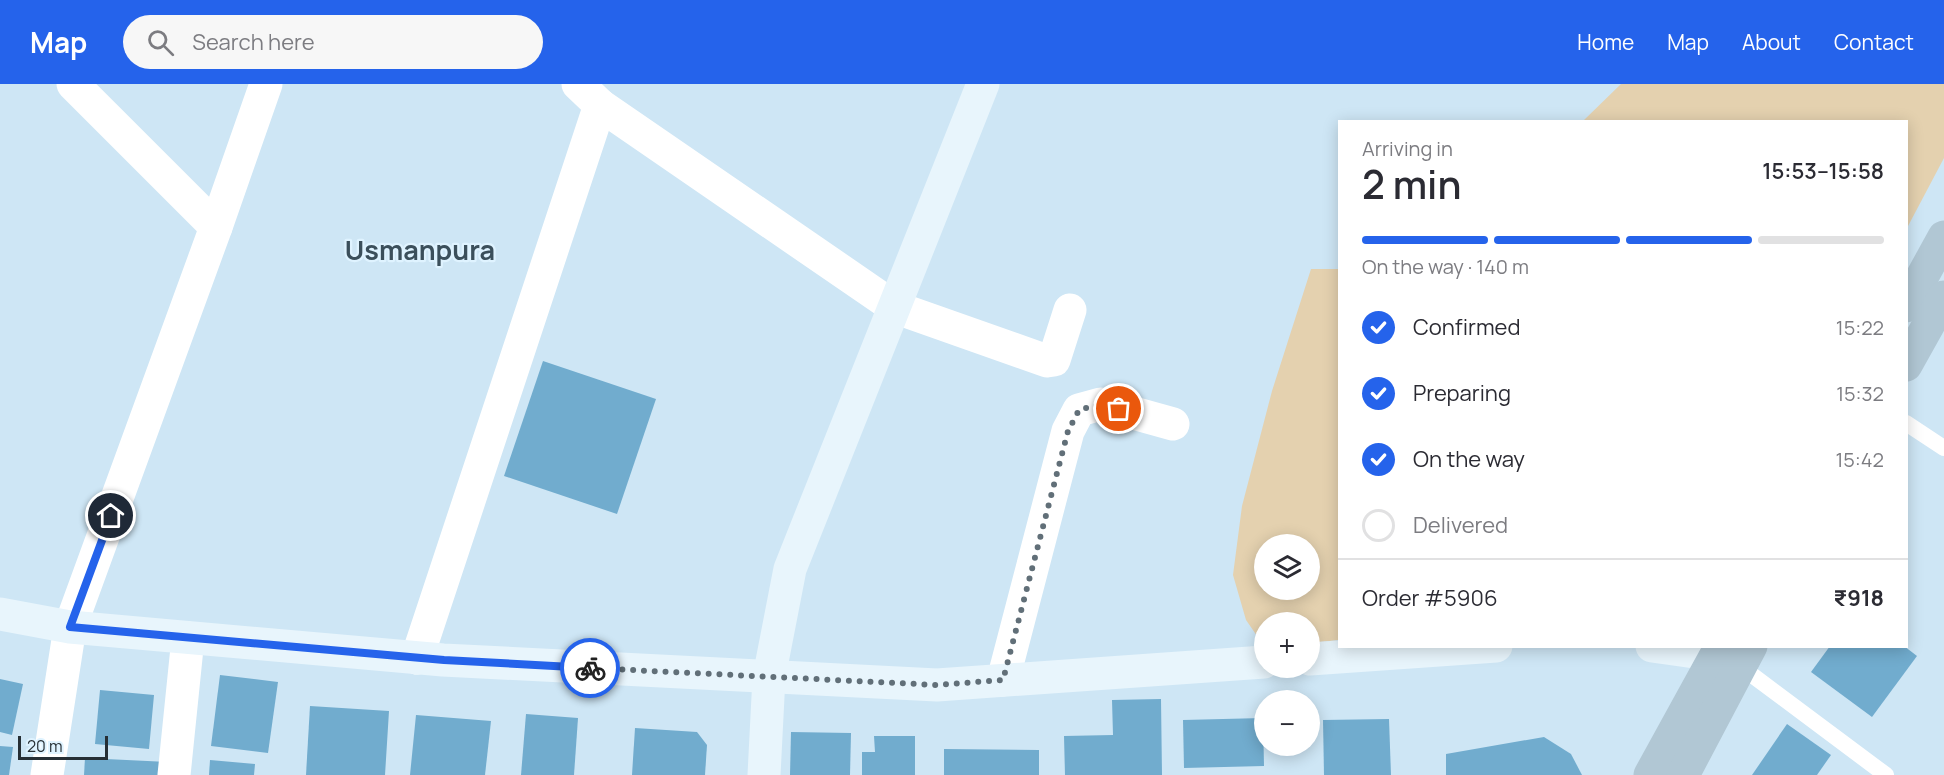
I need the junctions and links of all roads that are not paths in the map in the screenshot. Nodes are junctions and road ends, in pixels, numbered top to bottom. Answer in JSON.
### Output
{"nodes":[{"id":1,"x":73,"y":84,"type":"edge"},
{"id":2,"x":266,"y":84,"type":"edge"},
{"id":3,"x":983,"y":84,"type":"edge"},
{"id":4,"x":589,"y":94,"type":"edge"},
{"id":5,"x":216,"y":227,"type":"junction"},
{"id":6,"x":1944,"y":237,"type":"edge"},
{"id":7,"x":1944,"y":297,"type":"edge"},
{"id":8,"x":1908,"y":302,"type":"edge"},
{"id":9,"x":894,"y":307,"type":"junction"},
{"id":10,"x":1070,"y":310,"type":"dead end"},
{"id":11,"x":1908,"y":361,"type":"edge"},
{"id":12,"x":1173,"y":424,"type":"dead end"},
{"id":13,"x":1908,"y":424,"type":"edge"},
{"id":14,"x":1944,"y":448,"type":"edge"},
{"id":15,"x":0,"y":614,"type":"edge"},
{"id":16,"x":70,"y":627,"type":"junction"},
{"id":17,"x":188,"y":638,"type":"junction"},
{"id":18,"x":1467,"y":648,"type":"edge"},
{"id":19,"x":1672,"y":648,"type":"edge"},
{"id":20,"x":1732,"y":654,"type":"edge"},
{"id":21,"x":417,"y":658,"type":"junction"},
{"id":22,"x":1320,"y":658,"type":"edge"},
{"id":23,"x":1254,"y":663,"type":"edge"},
{"id":24,"x":769,"y":676,"type":"junction"},
{"id":25,"x":1003,"y":680,"type":"junction"},
{"id":26,"x":47,"y":775,"type":"edge"},
{"id":27,"x":174,"y":775,"type":"edge"},
{"id":28,"x":764,"y":775,"type":"edge"},
{"id":29,"x":1650,"y":775,"type":"edge"},
{"id":30,"x":1683,"y":775,"type":"edge"},
{"id":31,"x":1886,"y":775,"type":"edge"}],
"edges":[{"from":1,"to":5,"type":"street"},
{"from":2,"to":5,"type":"street"},
{"from":3,"to":9,"type":"street"},
{"from":4,"to":9,"type":"street"},
{"from":4,"to":21,"type":"street"},
{"from":5,"to":16,"type":"street"},
{"from":6,"to":8,"type":"main road"},
{"from":7,"to":11,"type":"main road"},
{"from":9,"to":10,"type":"street"},
{"from":9,"to":24,"type":"street"},
{"from":12,"to":25,"type":"street"},
{"from":13,"to":14,"type":"lane"},
{"from":15,"to":16,"type":"street"},
{"from":16,"to":17,"type":"street"},
{"from":16,"to":26,"type":"street"},
{"from":17,"to":21,"type":"street"},
{"from":17,"to":27,"type":"street"},
{"from":18,"to":22,"type":"street"},
{"from":19,"to":20,"type":"street"},
{"from":20,"to":29,"type":"main road"},
{"from":20,"to":30,"type":"main road"},
{"from":20,"to":31,"type":"lane"},
{"from":21,"to":24,"type":"street"},
{"from":23,"to":25,"type":"street"},
{"from":24,"to":25,"type":"street"},
{"from":24,"to":28,"type":"street"}]}
